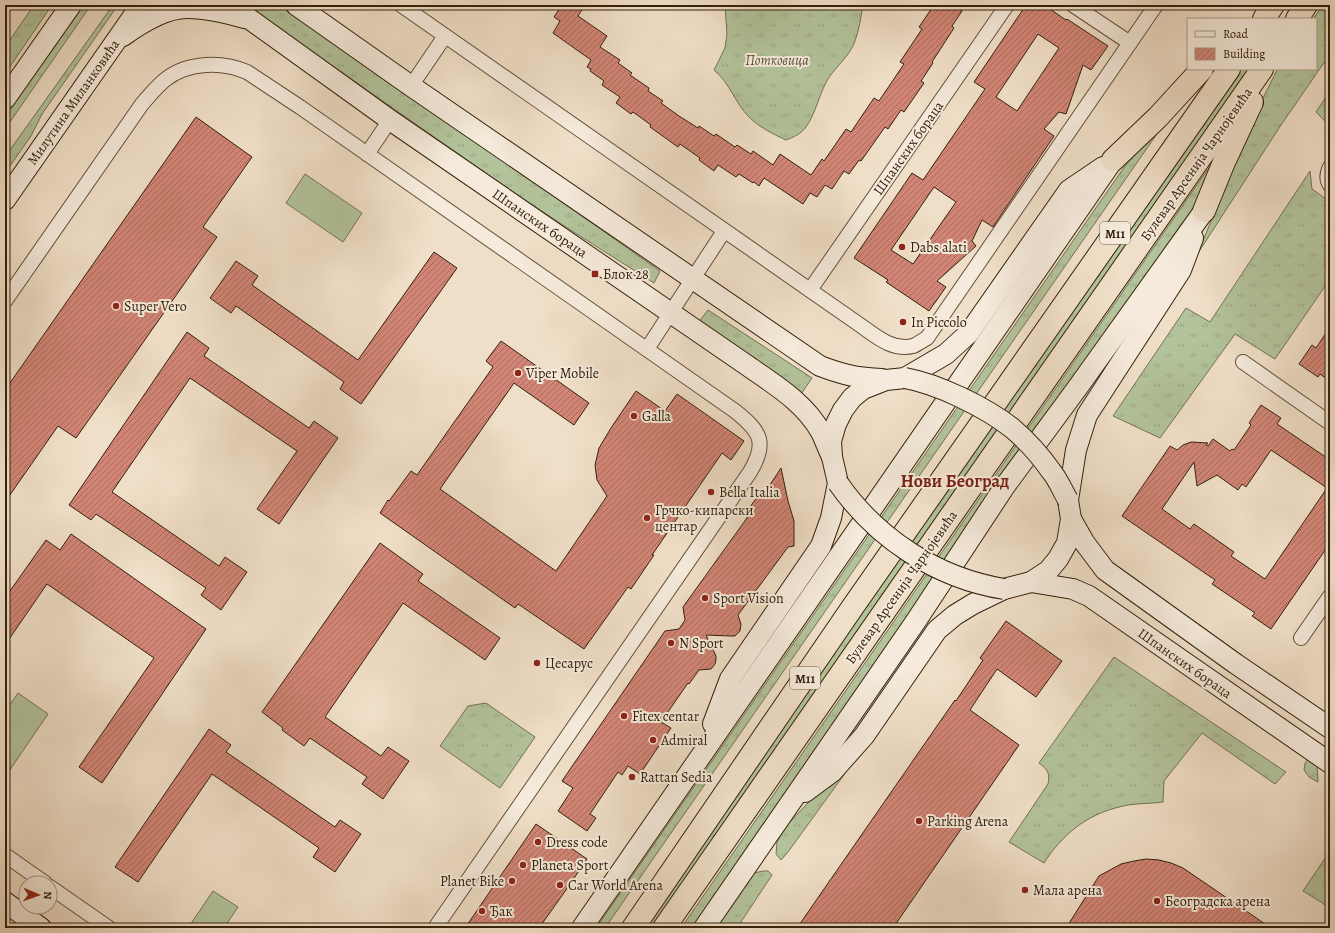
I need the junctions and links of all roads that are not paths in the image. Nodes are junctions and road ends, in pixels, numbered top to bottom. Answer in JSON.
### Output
{"nodes":[{"id":1,"x":141,"y":5,"type":"edge"},
{"id":2,"x":230,"y":5,"type":"edge"},
{"id":3,"x":296,"y":5,"type":"edge"},
{"id":4,"x":401,"y":5,"type":"edge"},
{"id":5,"x":1007,"y":5,"type":"edge"},
{"id":6,"x":1073,"y":5,"type":"edge"},
{"id":7,"x":1156,"y":5,"type":"edge"},
{"id":8,"x":1273,"y":5,"type":"edge"},
{"id":9,"x":1306,"y":5,"type":"edge"},
{"id":10,"x":66,"y":10,"type":"edge"},
{"id":11,"x":1265,"y":18,"type":"edge"},
{"id":12,"x":1298,"y":18,"type":"edge"},
{"id":13,"x":250,"y":19,"type":"junction"},
{"id":14,"x":446,"y":36,"type":"junction"},
{"id":15,"x":1130,"y":43,"type":"junction"},
{"id":16,"x":114,"y":44,"type":"junction"},
{"id":17,"x":1201,"y":70,"type":"edge"},
{"id":18,"x":1228,"y":70,"type":"edge"},
{"id":19,"x":1261,"y":70,"type":"edge"},
{"id":20,"x":1269,"y":70,"type":"edge"},
{"id":21,"x":411,"y":86,"type":"junction"},
{"id":22,"x":5,"y":99,"type":"edge"},
{"id":23,"x":390,"y":120,"type":"junction"},
{"id":24,"x":368,"y":154,"type":"junction"},
{"id":25,"x":1113,"y":160,"type":"junction"},
{"id":26,"x":1330,"y":167,"type":"edge"},
{"id":27,"x":1330,"y":185,"type":"edge"},
{"id":28,"x":5,"y":200,"type":"edge"},
{"id":29,"x":1204,"y":210,"type":"junction"},
{"id":30,"x":724,"y":231,"type":"junction"},
{"id":31,"x":692,"y":279,"type":"junction"},
{"id":32,"x":810,"y":290,"type":"junction"},
{"id":33,"x":5,"y":301,"type":"edge"},
{"id":34,"x":671,"y":313,"type":"junction"},
{"id":35,"x":647,"y":349,"type":"junction"},
{"id":36,"x":1243,"y":362,"type":"dead end"},
{"id":37,"x":895,"y":379,"type":"junction"},
{"id":38,"x":1330,"y":423,"type":"edge"},
{"id":39,"x":832,"y":457,"type":"junction"},
{"id":40,"x":838,"y":482,"type":"junction"},
{"id":41,"x":1069,"y":509,"type":"junction"},
{"id":42,"x":1031,"y":582,"type":"junction"},
{"id":43,"x":1004,"y":589,"type":"junction"},
{"id":44,"x":1330,"y":596,"type":"edge"},
{"id":45,"x":1301,"y":638,"type":"dead end"},
{"id":46,"x":1330,"y":728,"type":"edge"},
{"id":47,"x":704,"y":750,"type":"junction"},
{"id":48,"x":1330,"y":763,"type":"edge"},
{"id":49,"x":792,"y":802,"type":"junction"},
{"id":50,"x":5,"y":856,"type":"edge"},
{"id":51,"x":33,"y":875,"type":"edge"},
{"id":52,"x":58,"y":893,"type":"edge"},
{"id":53,"x":5,"y":902,"type":"edge"},
{"id":54,"x":582,"y":925,"type":"edge"},
{"id":55,"x":42,"y":928,"type":"edge"},
{"id":56,"x":109,"y":928,"type":"edge"},
{"id":57,"x":435,"y":928,"type":"edge"},
{"id":58,"x":633,"y":928,"type":"edge"},
{"id":59,"x":664,"y":928,"type":"edge"},
{"id":60,"x":704,"y":928,"type":"edge"}],
"edges":[{"from":1,"to":16,"type":"street","name":"Милутина Миланковића"},
{"from":2,"to":13,"type":"street","name":"Шпанских бораца"},
{"from":3,"to":21,"type":"street"},
{"from":4,"to":14,"type":"street"},
{"from":5,"to":32,"type":"street","name":"Шпанских бораца"},
{"from":6,"to":15,"type":"street"},
{"from":7,"to":15,"type":"street"},
{"from":8,"to":11,"type":"highway"},
{"from":9,"to":12,"type":"highway"},
{"from":10,"to":22,"type":"street"},
{"from":13,"to":16,"type":"street"},
{"from":13,"to":23,"type":"street","name":"Шпанских бораца"},
{"from":14,"to":21,"type":"street"},
{"from":14,"to":30,"type":"street"},
{"from":15,"to":32,"type":"street"},
{"from":16,"to":28,"type":"street","name":"Милутина Миланковића"},
{"from":17,"to":25,"type":"highway"},
{"from":18,"to":58,"type":"highway","name":"Булевар Арсенија Чарнојевића","number":"M11"},
{"from":19,"to":59,"type":"highway","name":"Булевар Арсенија Чарнојевића","number":"M11"},
{"from":20,"to":29,"type":"highway"},
{"from":21,"to":31,"type":"street"},
{"from":23,"to":24,"type":"street"},
{"from":23,"to":34,"type":"street","name":"Шпанских бораца"},
{"from":24,"to":33,"type":"street"},
{"from":24,"to":35,"type":"street"},
{"from":25,"to":37,"type":"street"},
{"from":25,"to":47,"type":"street"},
{"from":26,"to":27,"type":"street"},
{"from":29,"to":41,"type":"street"},
{"from":29,"to":49,"type":"street","name":"Булевар Арсенија Чарнојевића"},
{"from":30,"to":31,"type":"street"},
{"from":30,"to":32,"type":"street"},
{"from":31,"to":34,"type":"street"},
{"from":31,"to":37,"type":"street"},
{"from":34,"to":35,"type":"street"},
{"from":34,"to":39,"type":"street","name":"Шпанских бораца"},
{"from":35,"to":57,"type":"street"},
{"from":36,"to":38,"type":"street"},
{"from":37,"to":39,"type":"street"},
{"from":37,"to":41,"type":"street","name":"Шпанских бораца","bridge":true},
{"from":39,"to":40,"type":"street"},
{"from":40,"to":43,"type":"street","bridge":true},
{"from":40,"to":47,"type":"street"},
{"from":41,"to":42,"type":"street"},
{"from":41,"to":46,"type":"street","name":"Шпанских бораца"},
{"from":42,"to":43,"type":"street"},
{"from":42,"to":48,"type":"street","name":"Шпанских бораца"},
{"from":43,"to":49,"type":"street"},
{"from":44,"to":45,"type":"street"},
{"from":47,"to":54,"type":"street"},
{"from":49,"to":60,"type":"street","name":"Булевар Арсенија Чарнојевића"},
{"from":50,"to":51,"type":"street"},
{"from":52,"to":56,"type":"street"},
{"from":53,"to":55,"type":"street"}]}
